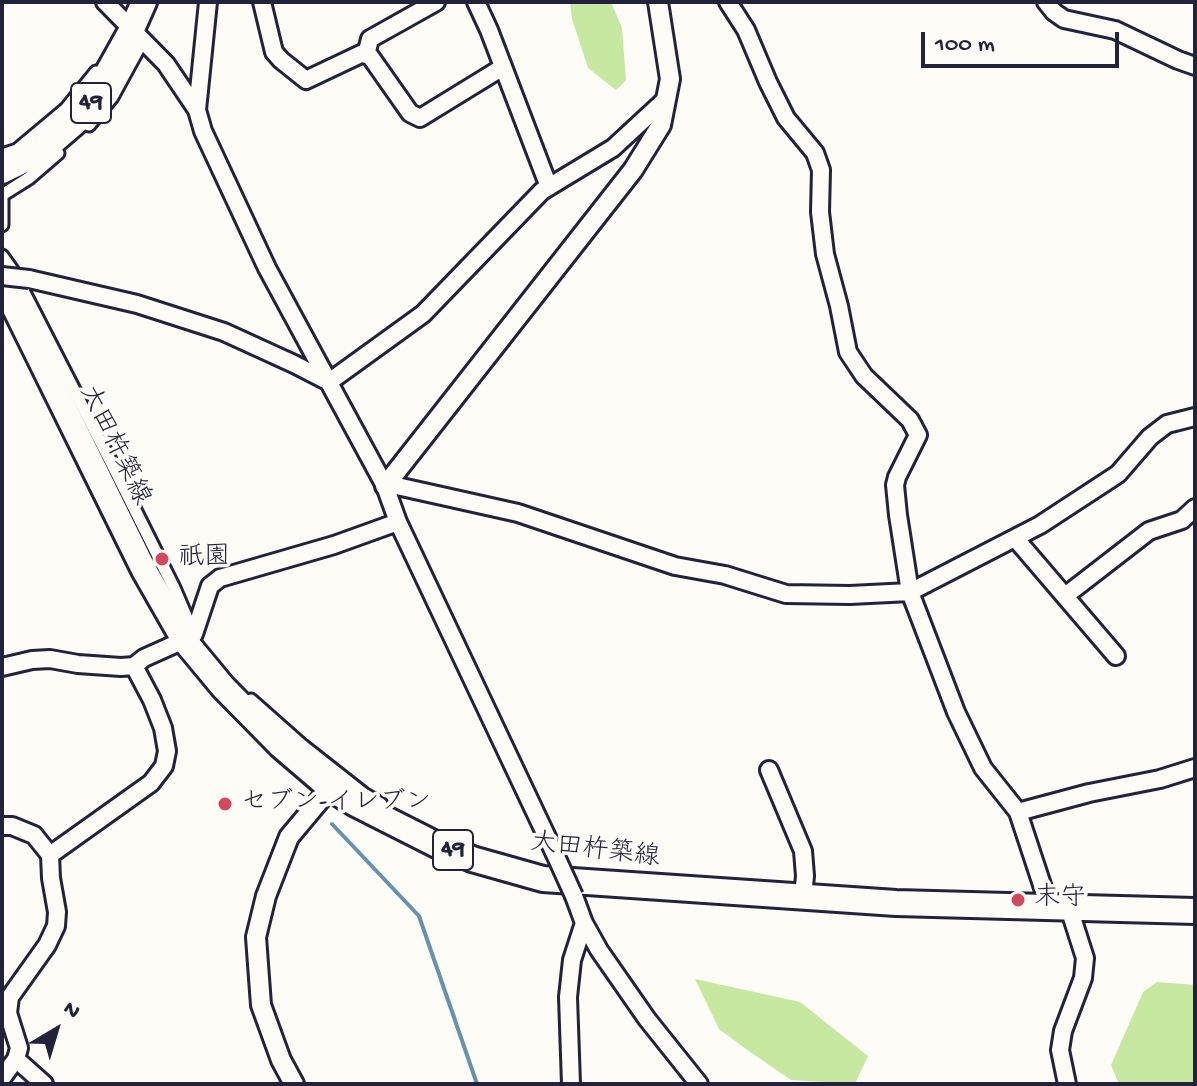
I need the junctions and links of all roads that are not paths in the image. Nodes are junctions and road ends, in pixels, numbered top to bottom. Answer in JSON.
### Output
{"nodes":[{"id":1,"x":105,"y":2,"type":"edge"},
{"id":2,"x":144,"y":2,"type":"edge"},
{"id":3,"x":208,"y":2,"type":"edge"},
{"id":4,"x":262,"y":2,"type":"edge"},
{"id":5,"x":436,"y":2,"type":"edge"},
{"id":6,"x":476,"y":2,"type":"edge"},
{"id":7,"x":658,"y":2,"type":"edge"},
{"id":8,"x":728,"y":2,"type":"edge"},
{"id":9,"x":1046,"y":2,"type":"edge"},
{"id":10,"x":133,"y":31,"type":"junction"},
{"id":11,"x":366,"y":55,"type":"junction"},
{"id":12,"x":1195,"y":66,"type":"edge"},
{"id":13,"x":503,"y":67,"type":"junction"},
{"id":14,"x":666,"y":99,"type":"junction"},
{"id":15,"x":197,"y":110,"type":"junction"},
{"id":16,"x":2,"y":155,"type":"edge"},
{"id":17,"x":2,"y":171,"type":"edge"},
{"id":18,"x":549,"y":187,"type":"junction"},
{"id":19,"x":2,"y":225,"type":"edge"},
{"id":20,"x":2,"y":256,"type":"edge"},
{"id":21,"x":2,"y":279,"type":"edge"},
{"id":22,"x":329,"y":382,"type":"junction"},
{"id":23,"x":1195,"y":417,"type":"edge"},
{"id":24,"x":387,"y":485,"type":"junction"},
{"id":25,"x":1192,"y":519,"type":"edge"},
{"id":26,"x":398,"y":522,"type":"junction"},
{"id":27,"x":1015,"y":538,"type":"junction"},
{"id":28,"x":910,"y":592,"type":"junction"},
{"id":29,"x":1065,"y":596,"type":"junction"},
{"id":30,"x":189,"y":637,"type":"junction"},
{"id":31,"x":1116,"y":656,"type":"dead end"},
{"id":32,"x":134,"y":666,"type":"junction"},
{"id":33,"x":2,"y":667,"type":"edge"},
{"id":34,"x":1195,"y":768,"type":"edge"},
{"id":35,"x":769,"y":770,"type":"dead end"},
{"id":36,"x":330,"y":788,"type":"junction"},
{"id":37,"x":1018,"y":812,"type":"junction"},
{"id":38,"x":2,"y":826,"type":"edge"},
{"id":39,"x":50,"y":855,"type":"junction"},
{"id":40,"x":803,"y":893,"type":"junction"},
{"id":41,"x":1056,"y":905,"type":"junction"},
{"id":42,"x":1195,"y":909,"type":"edge"},
{"id":43,"x":584,"y":923,"type":"junction"},
{"id":44,"x":16,"y":1059,"type":"junction"},
{"id":45,"x":2,"y":1078,"type":"edge"},
{"id":46,"x":44,"y":1084,"type":"edge"},
{"id":47,"x":294,"y":1084,"type":"edge"},
{"id":48,"x":571,"y":1084,"type":"edge"},
{"id":49,"x":699,"y":1084,"type":"edge"},
{"id":50,"x":1067,"y":1084,"type":"edge"}],
"edges":[{"from":1,"to":10,"type":"street"},
{"from":2,"to":10,"type":"main road","number":"49"},
{"from":3,"to":15,"type":"street"},
{"from":4,"to":11,"type":"street"},
{"from":5,"to":11,"type":"street"},
{"from":6,"to":13,"type":"street"},
{"from":7,"to":14,"type":"street"},
{"from":8,"to":28,"type":"street"},
{"from":9,"to":12,"type":"street"},
{"from":10,"to":15,"type":"street"},
{"from":10,"to":16,"type":"street"},
{"from":10,"to":17,"type":"main road","number":"49"},
{"from":10,"to":19,"type":"street"},
{"from":11,"to":13,"type":"street"},
{"from":13,"to":18,"type":"street"},
{"from":14,"to":18,"type":"street"},
{"from":14,"to":24,"type":"street"},
{"from":15,"to":22,"type":"street"},
{"from":18,"to":22,"type":"street"},
{"from":20,"to":30,"type":"street"},
{"from":21,"to":22,"type":"street","bridge":true},
{"from":21,"to":30,"type":"main road","name":"大田杵築線","number":"49"},
{"from":22,"to":24,"type":"street"},
{"from":23,"to":27,"type":"street"},
{"from":24,"to":26,"type":"street"},
{"from":24,"to":28,"type":"street"},
{"from":25,"to":29,"type":"street"},
{"from":26,"to":30,"type":"street"},
{"from":26,"to":43,"type":"street","bridge":true},
{"from":27,"to":28,"type":"street"},
{"from":27,"to":29,"type":"street"},
{"from":28,"to":37,"type":"street"},
{"from":29,"to":31,"type":"street"},
{"from":30,"to":32,"type":"street"},
{"from":30,"to":36,"type":"main road","name":"大田杵築線","number":"49"},
{"from":30,"to":40,"type":"street"},
{"from":32,"to":33,"type":"street"},
{"from":32,"to":39,"type":"street"},
{"from":34,"to":37,"type":"street"},
{"from":35,"to":40,"type":"street"},
{"from":36,"to":40,"type":"main road","name":"大田杵築線","number":"49"},
{"from":36,"to":47,"type":"street"},
{"from":37,"to":41,"type":"street"},
{"from":38,"to":39,"type":"street"},
{"from":39,"to":44,"type":"street"},
{"from":40,"to":41,"type":"main road","name":"大田杵築線","number":"49"},
{"from":41,"to":42,"type":"main road","name":"大田杵築線","number":"49"},
{"from":41,"to":50,"type":"street"},
{"from":43,"to":48,"type":"street"},
{"from":43,"to":49,"type":"street"},
{"from":44,"to":45,"type":"street"},
{"from":44,"to":46,"type":"street"}]}
